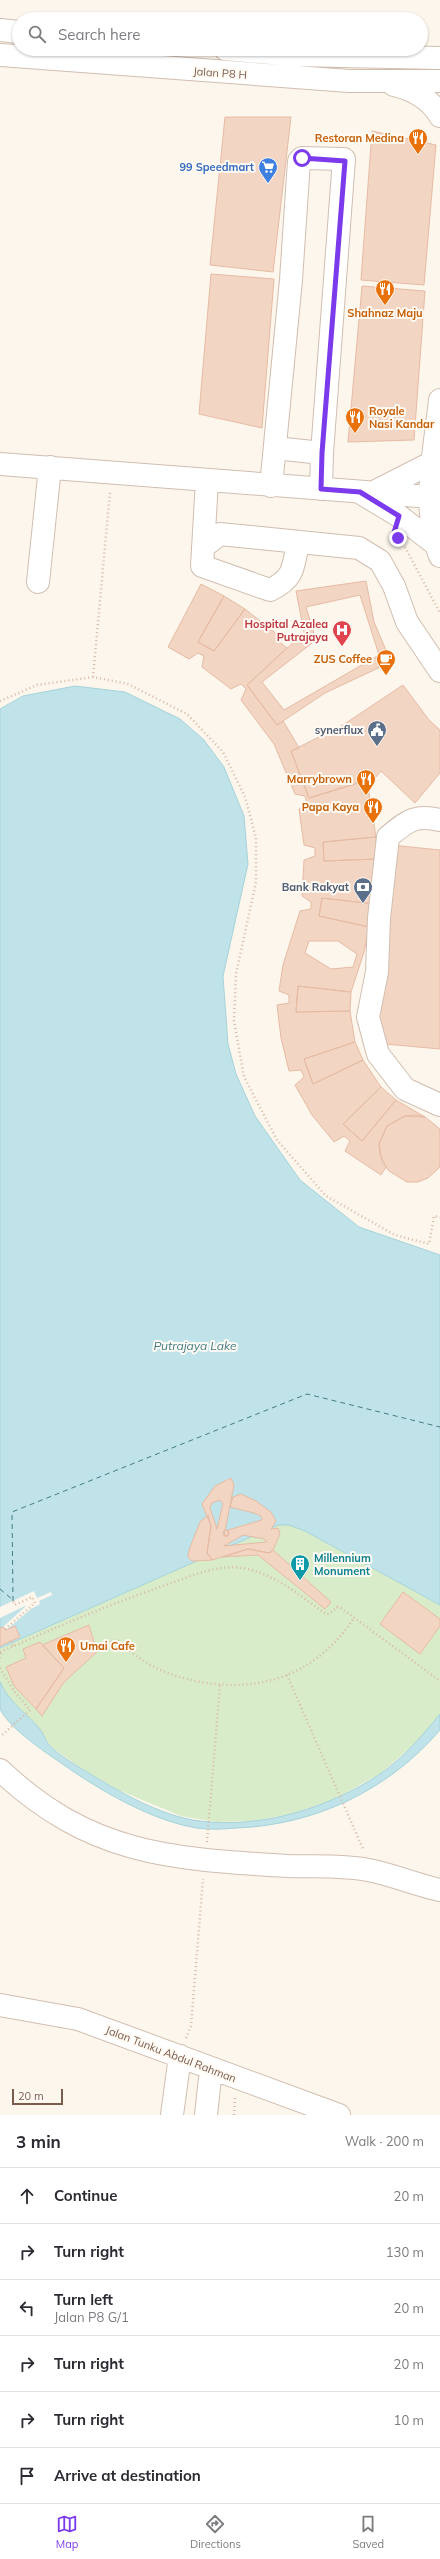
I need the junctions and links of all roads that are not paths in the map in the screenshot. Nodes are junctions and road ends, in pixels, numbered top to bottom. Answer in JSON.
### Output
{"nodes":[{"id":1,"x":0,"y":30,"type":"edge"},
{"id":2,"x":12,"y":31,"type":"edge"},
{"id":3,"x":0,"y":54,"type":"edge"},
{"id":4,"x":12,"y":55,"type":"edge"},
{"id":5,"x":24,"y":56,"type":"edge"},
{"id":6,"x":342,"y":56,"type":"edge"},
{"id":7,"x":440,"y":58,"type":"edge"},
{"id":8,"x":374,"y":81,"type":"junction"},
{"id":9,"x":440,"y":81,"type":"edge"},
{"id":10,"x":440,"y":116,"type":"edge"},
{"id":11,"x":440,"y":400,"type":"edge"},
{"id":12,"x":275,"y":448,"type":"junction"},
{"id":13,"x":322,"y":453,"type":"junction"},
{"id":14,"x":433,"y":462,"type":"junction"},
{"id":15,"x":0,"y":464,"type":"edge"},
{"id":16,"x":50,"y":466,"type":"junction"},
{"id":17,"x":206,"y":481,"type":"junction"},
{"id":18,"x":271,"y":486,"type":"junction"},
{"id":19,"x":321,"y":489,"type":"junction"},
{"id":20,"x":367,"y":492,"type":"junction"},
{"id":21,"x":431,"y":497,"type":"junction"},
{"id":22,"x":212,"y":541,"type":"junction"},
{"id":23,"x":298,"y":542,"type":"junction"},
{"id":24,"x":437,"y":549,"type":"edge"},
{"id":25,"x":38,"y":582,"type":"dead end"},
{"id":26,"x":440,"y":671,"type":"edge"},
{"id":27,"x":440,"y":820,"type":"edge"},
{"id":28,"x":440,"y":1104,"type":"edge"},
{"id":29,"x":0,"y":1770,"type":"edge"},
{"id":30,"x":440,"y":1890,"type":"edge"},
{"id":31,"x":0,"y":2005,"type":"edge"},
{"id":32,"x":180,"y":2056,"type":"junction"},
{"id":33,"x":211,"y":2069,"type":"junction"},
{"id":34,"x":172,"y":2115,"type":"edge"},
{"id":35,"x":206,"y":2115,"type":"edge"},
{"id":36,"x":339,"y":2115,"type":"edge"}],
"edges":[{"from":1,"to":2,"type":"street"},
{"from":3,"to":4,"type":"street","name":"Jalan P8 H"},
{"from":5,"to":8,"type":"street","name":"Jalan P8 H"},
{"from":6,"to":7,"type":"street"},
{"from":8,"to":9,"type":"street","name":"Jalan P8 H"},
{"from":8,"to":10,"type":"street"},
{"from":11,"to":14,"type":"street"},
{"from":12,"to":13,"type":"street"},
{"from":12,"to":13,"type":"street"},
{"from":12,"to":18,"type":"street"},
{"from":13,"to":19,"type":"street"},
{"from":14,"to":20,"type":"street"},
{"from":14,"to":21,"type":"street"},
{"from":15,"to":16,"type":"street"},
{"from":16,"to":17,"type":"street"},
{"from":16,"to":25,"type":"street"},
{"from":17,"to":18,"type":"street"},
{"from":17,"to":22,"type":"street"},
{"from":18,"to":19,"type":"street"},
{"from":19,"to":20,"type":"street"},
{"from":20,"to":21,"type":"street"},
{"from":20,"to":24,"type":"street"},
{"from":21,"to":24,"type":"street"},
{"from":22,"to":23,"type":"street"},
{"from":22,"to":23,"type":"street"},
{"from":23,"to":26,"type":"street"},
{"from":27,"to":28,"type":"street"},
{"from":29,"to":30,"type":"street"},
{"from":31,"to":32,"type":"street","name":"Jalan Tunku Abdul Rahman"},
{"from":32,"to":33,"type":"street","name":"Jalan Tunku Abdul Rahman"},
{"from":32,"to":34,"type":"street"},
{"from":33,"to":35,"type":"street"},
{"from":33,"to":36,"type":"street","name":"Jalan Tunku Abdul Rahman"}]}
